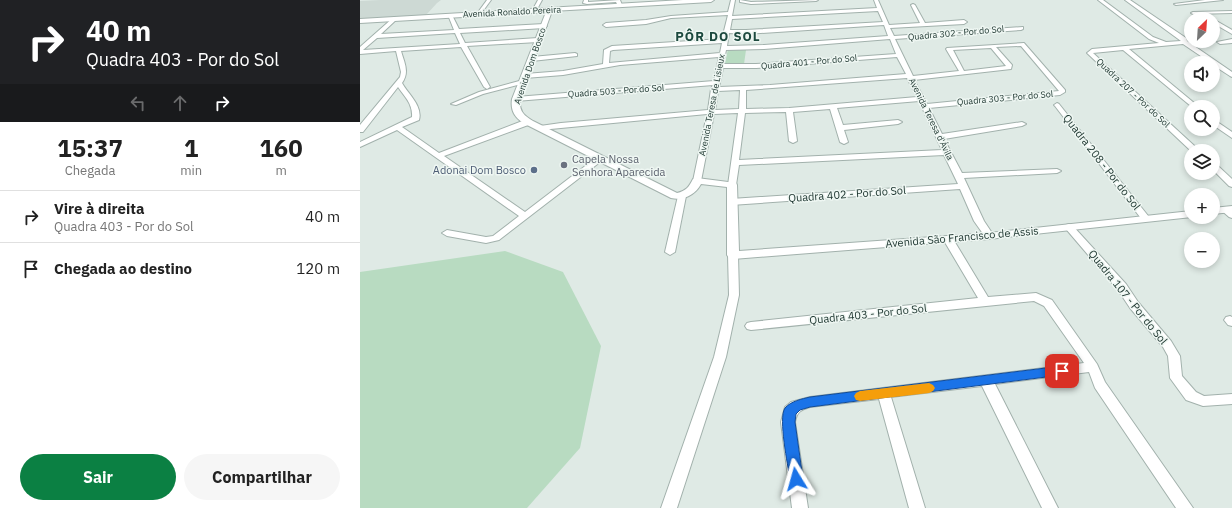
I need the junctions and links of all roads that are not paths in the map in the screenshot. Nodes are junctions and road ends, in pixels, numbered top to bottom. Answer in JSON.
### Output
{"nodes":[{"id":1,"x":489,"y":0,"type":"edge"},
{"id":2,"x":540,"y":0,"type":"edge"},
{"id":3,"x":586,"y":0,"type":"edge"},
{"id":4,"x":711,"y":0,"type":"edge"},
{"id":5,"x":733,"y":0,"type":"edge"},
{"id":6,"x":743,"y":0,"type":"edge"},
{"id":7,"x":816,"y":0,"type":"edge"},
{"id":8,"x":876,"y":0,"type":"edge"},
{"id":9,"x":1100,"y":0,"type":"edge"},
{"id":10,"x":1127,"y":0,"type":"edge"},
{"id":11,"x":1221,"y":0,"type":"edge"},
{"id":12,"x":666,"y":1,"type":"edge"},
{"id":13,"x":751,"y":4,"type":"junction"},
{"id":14,"x":1176,"y":4,"type":"dead end"},
{"id":15,"x":620,"y":5,"type":"junction"},
{"id":16,"x":913,"y":5,"type":"dead end"},
{"id":17,"x":880,"y":8,"type":"junction"},
{"id":18,"x":534,"y":10,"type":"junction"},
{"id":19,"x":550,"y":10,"type":"junction"},
{"id":20,"x":1220,"y":13,"type":"edge"},
{"id":21,"x":1232,"y":13,"type":"edge"},
{"id":22,"x":478,"y":14,"type":"junction"},
{"id":23,"x":1220,"y":14,"type":"edge"},
{"id":24,"x":450,"y":16,"type":"junction"},
{"id":25,"x":729,"y":16,"type":"junction"},
{"id":26,"x":747,"y":18,"type":"junction"},
{"id":27,"x":394,"y":19,"type":"junction"},
{"id":28,"x":360,"y":21,"type":"edge"},
{"id":29,"x":964,"y":22,"type":"dead end"},
{"id":30,"x":606,"y":25,"type":"dead end"},
{"id":31,"x":887,"y":25,"type":"junction"},
{"id":32,"x":923,"y":25,"type":"junction"},
{"id":33,"x":1220,"y":25,"type":"edge"},
{"id":34,"x":544,"y":26,"type":"junction"},
{"id":35,"x":1021,"y":28,"type":"dead end"},
{"id":36,"x":457,"y":31,"type":"junction"},
{"id":37,"x":726,"y":31,"type":"junction"},
{"id":38,"x":746,"y":32,"type":"junction"},
{"id":39,"x":1232,"y":32,"type":"edge"},
{"id":40,"x":375,"y":36,"type":"junction"},
{"id":41,"x":892,"y":38,"type":"junction"},
{"id":42,"x":1184,"y":39,"type":"edge"},
{"id":43,"x":538,"y":40,"type":"junction"},
{"id":44,"x":1232,"y":41,"type":"edge"},
{"id":45,"x":1184,"y":42,"type":"edge"},
{"id":46,"x":1220,"y":42,"type":"dead end"},
{"id":47,"x":744,"y":43,"type":"junction"},
{"id":48,"x":723,"y":44,"type":"junction"},
{"id":49,"x":1164,"y":44,"type":"junction"},
{"id":50,"x":463,"y":45,"type":"junction"},
{"id":51,"x":992,"y":46,"type":"junction"},
{"id":52,"x":1124,"y":48,"type":"junction"},
{"id":53,"x":1193,"y":48,"type":"edge"},
{"id":54,"x":398,"y":50,"type":"junction"},
{"id":55,"x":360,"y":51,"type":"edge"},
{"id":56,"x":575,"y":55,"type":"dead end"},
{"id":57,"x":721,"y":55,"type":"junction"},
{"id":58,"x":899,"y":55,"type":"junction"},
{"id":59,"x":532,"y":58,"type":"junction"},
{"id":60,"x":606,"y":64,"type":"junction"},
{"id":61,"x":719,"y":66,"type":"junction"},
{"id":62,"x":962,"y":72,"type":"junction"},
{"id":63,"x":1232,"y":75,"type":"edge"},
{"id":64,"x":910,"y":77,"type":"junction"},
{"id":65,"x":524,"y":79,"type":"junction"},
{"id":66,"x":399,"y":83,"type":"junction"},
{"id":67,"x":715,"y":86,"type":"junction"},
{"id":68,"x":487,"y":87,"type":"dead end"},
{"id":69,"x":743,"y":88,"type":"junction"},
{"id":70,"x":516,"y":99,"type":"junction"},
{"id":71,"x":1187,"y":100,"type":"edge"},
{"id":72,"x":923,"y":102,"type":"junction"},
{"id":73,"x":454,"y":104,"type":"dead end"},
{"id":74,"x":1057,"y":105,"type":"dead end"},
{"id":75,"x":833,"y":106,"type":"junction"},
{"id":76,"x":789,"y":110,"type":"junction"},
{"id":77,"x":710,"y":112,"type":"junction"},
{"id":78,"x":742,"y":112,"type":"junction"},
{"id":79,"x":528,"y":122,"type":"junction"},
{"id":80,"x":898,"y":122,"type":"dead end"},
{"id":81,"x":1022,"y":124,"type":"dead end"},
{"id":82,"x":397,"y":127,"type":"junction"},
{"id":83,"x":1220,"y":127,"type":"edge"},
{"id":84,"x":540,"y":128,"type":"junction"},
{"id":85,"x":839,"y":128,"type":"junction"},
{"id":86,"x":360,"y":130,"type":"edge"},
{"id":87,"x":382,"y":134,"type":"junction"},
{"id":88,"x":360,"y":136,"type":"edge"},
{"id":89,"x":1232,"y":136,"type":"edge"},
{"id":90,"x":940,"y":137,"type":"junction"},
{"id":91,"x":793,"y":141,"type":"dead end"},
{"id":92,"x":844,"y":142,"type":"dead end"},
{"id":93,"x":1188,"y":144,"type":"edge"},
{"id":94,"x":360,"y":145,"type":"edge"},
{"id":95,"x":948,"y":152,"type":"junction"},
{"id":96,"x":437,"y":156,"type":"junction"},
{"id":97,"x":600,"y":158,"type":"junction"},
{"id":98,"x":735,"y":162,"type":"junction"},
{"id":99,"x":1057,"y":171,"type":"dead end"},
{"id":100,"x":1220,"y":173,"type":"edge"},
{"id":101,"x":959,"y":176,"type":"junction"},
{"id":102,"x":697,"y":181,"type":"junction"},
{"id":103,"x":1232,"y":184,"type":"edge"},
{"id":104,"x":732,"y":186,"type":"junction"},
{"id":105,"x":964,"y":186,"type":"junction"},
{"id":106,"x":678,"y":196,"type":"junction"},
{"id":107,"x":731,"y":202,"type":"junction"},
{"id":108,"x":522,"y":214,"type":"dead end"},
{"id":109,"x":1184,"y":215,"type":"edge"},
{"id":110,"x":1146,"y":219,"type":"junction"},
{"id":111,"x":1069,"y":227,"type":"junction"},
{"id":112,"x":447,"y":233,"type":"dead end"},
{"id":113,"x":989,"y":236,"type":"junction"},
{"id":114,"x":948,"y":239,"type":"junction"},
{"id":115,"x":670,"y":252,"type":"dead end"},
{"id":116,"x":733,"y":255,"type":"junction"},
{"id":117,"x":985,"y":301,"type":"junction"},
{"id":118,"x":752,"y":326,"type":"dead end"},
{"id":119,"x":1093,"y":367,"type":"junction"},
{"id":120,"x":986,"y":380,"type":"junction"},
{"id":121,"x":884,"y":394,"type":"junction"},
{"id":122,"x":1232,"y":399,"type":"edge"},
{"id":123,"x":669,"y":508,"type":"edge"},
{"id":124,"x":800,"y":508,"type":"edge"},
{"id":125,"x":917,"y":508,"type":"edge"},
{"id":126,"x":1050,"y":508,"type":"edge"},
{"id":127,"x":1186,"y":508,"type":"edge"}],
"edges":[{"from":1,"to":22,"type":"street"},
{"from":2,"to":18,"type":"street"},
{"from":3,"to":15,"type":"street"},
{"from":4,"to":12,"type":"street","name":"Avenida Ronaldo Pereira"},
{"from":5,"to":6,"type":"street"},
{"from":5,"to":25,"type":"street","name":"Avenida Teresa de Lisieux"},
{"from":6,"to":13,"type":"street"},
{"from":7,"to":13,"type":"street"},
{"from":8,"to":17,"type":"street","name":"Avenida Teresa d'Ávila"},
{"from":9,"to":49,"type":"street"},
{"from":10,"to":42,"type":"street"},
{"from":11,"to":14,"type":"street"},
{"from":12,"to":15,"type":"street","name":"Avenida Ronaldo Pereira"},
{"from":13,"to":26,"type":"street"},
{"from":15,"to":19,"type":"street","name":"Avenida Ronaldo Pereira"},
{"from":16,"to":32,"type":"street"},
{"from":17,"to":26,"type":"street"},
{"from":17,"to":31,"type":"street","name":"Avenida Teresa d'Ávila"},
{"from":18,"to":19,"type":"street","name":"Avenida Ronaldo Pereira"},
{"from":18,"to":22,"type":"street","name":"Avenida Ronaldo Pereira"},
{"from":19,"to":34,"type":"street","name":"Avenida Dom Bosco"},
{"from":20,"to":21,"type":"street"},
{"from":21,"to":23,"type":"street"},
{"from":22,"to":24,"type":"street","name":"Avenida Ronaldo Pereira"},
{"from":24,"to":27,"type":"street","name":"Avenida Ronaldo Pereira"},
{"from":24,"to":36,"type":"street"},
{"from":25,"to":26,"type":"street"},
{"from":25,"to":30,"type":"street"},
{"from":25,"to":37,"type":"street","name":"Avenida Teresa de Lisieux"},
{"from":26,"to":38,"type":"street"},
{"from":27,"to":28,"type":"street","name":"Avenida Ronaldo Pereira"},
{"from":27,"to":40,"type":"street"},
{"from":29,"to":32,"type":"street"},
{"from":31,"to":32,"type":"street"},
{"from":31,"to":38,"type":"street"},
{"from":31,"to":41,"type":"street","name":"Avenida Teresa d'Ávila"},
{"from":33,"to":39,"type":"street"},
{"from":34,"to":36,"type":"street"},
{"from":34,"to":43,"type":"street","name":"Avenida Dom Bosco"},
{"from":35,"to":41,"type":"street","name":"Quadra 302 - Por do Sol"},
{"from":36,"to":40,"type":"street"},
{"from":36,"to":50,"type":"street"},
{"from":37,"to":38,"type":"street"},
{"from":37,"to":48,"type":"street","name":"Avenida Teresa de Lisieux"},
{"from":38,"to":47,"type":"street"},
{"from":40,"to":55,"type":"street"},
{"from":41,"to":47,"type":"street","name":"Quadra 401 - Por do Sol"},
{"from":41,"to":58,"type":"street","name":"Avenida Teresa d'Ávila"},
{"from":43,"to":50,"type":"street"},
{"from":43,"to":59,"type":"street","name":"Avenida Dom Bosco"},
{"from":44,"to":46,"type":"street"},
{"from":45,"to":49,"type":"street"},
{"from":47,"to":48,"type":"street","name":"Quadra 401 - Por do Sol"},
{"from":48,"to":57,"type":"street","name":"Avenida Teresa de Lisieux"},
{"from":48,"to":60,"type":"street","name":"Quadra 401 - Por do Sol"},
{"from":49,"to":52,"type":"street"},
{"from":50,"to":54,"type":"street"},
{"from":50,"to":68,"type":"street"},
{"from":51,"to":62,"type":"street","name":"Quadra 303 - Por do Sol"},
{"from":51,"to":62,"type":"street"},
{"from":51,"to":72,"type":"street","name":"Quadra 303 - Por do Sol"},
{"from":52,"to":71,"type":"street"},
{"from":52,"to":93,"type":"street","name":"Quadra 207 - Por do Sol"},
{"from":53,"to":63,"type":"street"},
{"from":54,"to":55,"type":"street"},
{"from":54,"to":66,"type":"street"},
{"from":56,"to":59,"type":"street"},
{"from":57,"to":60,"type":"street"},
{"from":57,"to":61,"type":"street","name":"Avenida Teresa de Lisieux"},
{"from":58,"to":61,"type":"street","name":"Quadra 401 - Por do Sol"},
{"from":58,"to":64,"type":"street","name":"Avenida Teresa d'Ávila"},
{"from":59,"to":65,"type":"street","name":"Avenida Dom Bosco"},
{"from":60,"to":65,"type":"street"},
{"from":61,"to":67,"type":"street","name":"Avenida Teresa de Lisieux"},
{"from":62,"to":64,"type":"street"},
{"from":64,"to":69,"type":"street"},
{"from":64,"to":72,"type":"street","name":"Avenida Teresa d'Ávila"},
{"from":65,"to":70,"type":"street","name":"Avenida Dom Bosco"},
{"from":65,"to":73,"type":"street"},
{"from":66,"to":82,"type":"street"},
{"from":66,"to":86,"type":"street"},
{"from":67,"to":69,"type":"street","name":"Quadra 503 - Por do Sol"},
{"from":67,"to":70,"type":"street","name":"Quadra 503 - Por do Sol"},
{"from":67,"to":77,"type":"street","name":"Avenida Teresa de Lisieux"},
{"from":69,"to":78,"type":"street"},
{"from":70,"to":79,"type":"street","name":"Avenida Dom Bosco"},
{"from":72,"to":75,"type":"street"},
{"from":72,"to":90,"type":"street","name":"Avenida Teresa d'Ávila"},
{"from":74,"to":110,"type":"street","name":"Quadra 208 - Por do Sol"},
{"from":75,"to":76,"type":"street"},
{"from":75,"to":85,"type":"street"},
{"from":76,"to":78,"type":"street"},
{"from":76,"to":91,"type":"street"},
{"from":77,"to":78,"type":"street"},
{"from":77,"to":84,"type":"street"},
{"from":77,"to":102,"type":"street","name":"Avenida Teresa de Lisieux"},
{"from":78,"to":98,"type":"street"},
{"from":79,"to":84,"type":"street","name":"Avenida Dom Bosco"},
{"from":79,"to":96,"type":"street"},
{"from":80,"to":85,"type":"street"},
{"from":81,"to":90,"type":"street"},
{"from":82,"to":87,"type":"street"},
{"from":82,"to":96,"type":"street"},
{"from":83,"to":89,"type":"street"},
{"from":84,"to":97,"type":"street","name":"Avenida Dom Bosco"},
{"from":85,"to":92,"type":"street"},
{"from":87,"to":88,"type":"street"},
{"from":87,"to":94,"type":"street"},
{"from":90,"to":95,"type":"street","name":"Avenida Teresa d'Ávila"},
{"from":95,"to":98,"type":"street"},
{"from":95,"to":101,"type":"street","name":"Avenida Teresa d'Ávila"},
{"from":96,"to":108,"type":"street"},
{"from":97,"to":106,"type":"street","name":"Avenida Dom Bosco"},
{"from":97,"to":112,"type":"street"},
{"from":98,"to":104,"type":"street"},
{"from":99,"to":101,"type":"street"},
{"from":100,"to":103,"type":"street"},
{"from":101,"to":105,"type":"street","name":"Avenida Teresa d'Ávila"},
{"from":102,"to":104,"type":"street"},
{"from":102,"to":106,"type":"street"},
{"from":104,"to":107,"type":"street"},
{"from":105,"to":107,"type":"street","name":"Quadra 402 - Por do Sol"},
{"from":105,"to":113,"type":"street","name":"Avenida Teresa d'Ávila"},
{"from":106,"to":115,"type":"street"},
{"from":107,"to":116,"type":"street"},
{"from":109,"to":110,"type":"street","name":"Avenida São Francisco de Assis"},
{"from":110,"to":111,"type":"street","name":"Avenida São Francisco de Assis"},
{"from":111,"to":113,"type":"street","name":"Avenida São Francisco de Assis"},
{"from":111,"to":122,"type":"street","name":"Quadra 107 - Por do Sol"},
{"from":113,"to":114,"type":"street","name":"Avenida São Francisco de Assis"},
{"from":114,"to":116,"type":"street","name":"Avenida São Francisco de Assis"},
{"from":114,"to":117,"type":"street"},
{"from":116,"to":123,"type":"street"},
{"from":117,"to":118,"type":"street","name":"Quadra 403 - Por do Sol"},
{"from":117,"to":119,"type":"street","name":"Quadra 403 - Por do Sol"},
{"from":119,"to":120,"type":"street"},
{"from":119,"to":127,"type":"street","name":"Quadra 403 - Por do Sol"},
{"from":120,"to":121,"type":"street"},
{"from":120,"to":126,"type":"street"},
{"from":121,"to":124,"type":"street"},
{"from":121,"to":125,"type":"street"}]}
